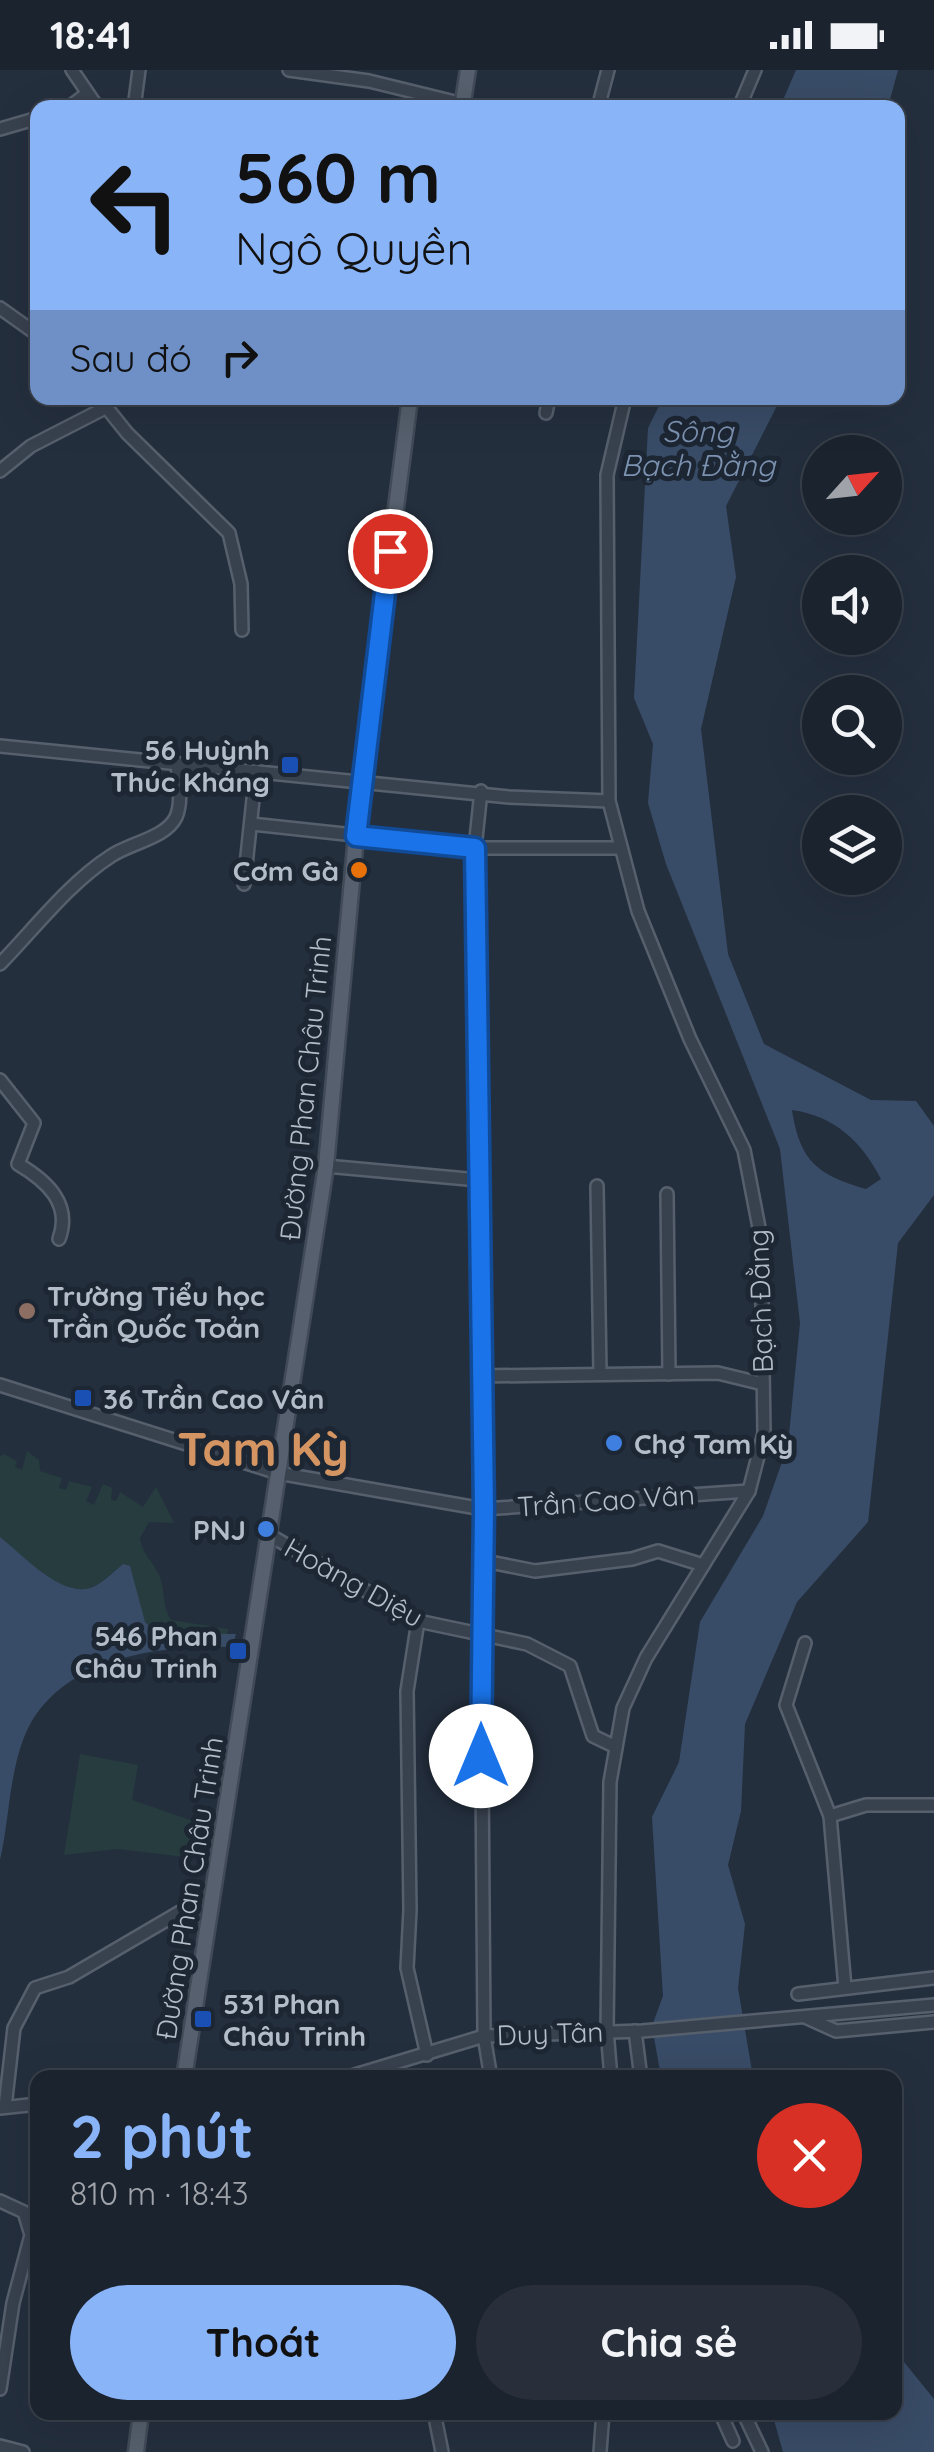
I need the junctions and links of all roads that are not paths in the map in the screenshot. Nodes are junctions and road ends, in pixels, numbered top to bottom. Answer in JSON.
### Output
{"nodes":[{"id":1,"x":72,"y":70,"type":"edge"},
{"id":2,"x":139,"y":70,"type":"edge"},
{"id":3,"x":289,"y":70,"type":"edge"},
{"id":4,"x":468,"y":70,"type":"edge"},
{"id":5,"x":608,"y":70,"type":"edge"},
{"id":6,"x":755,"y":70,"type":"edge"},
{"id":7,"x":86,"y":94,"type":"junction"},
{"id":8,"x":78,"y":100,"type":"edge"},
{"id":9,"x":91,"y":100,"type":"edge"},
{"id":10,"x":135,"y":100,"type":"edge"},
{"id":11,"x":440,"y":100,"type":"edge"},
{"id":12,"x":463,"y":100,"type":"edge"},
{"id":13,"x":600,"y":100,"type":"edge"},
{"id":14,"x":742,"y":100,"type":"edge"},
{"id":15,"x":30,"y":120,"type":"edge"},
{"id":16,"x":0,"y":129,"type":"edge"},
{"id":17,"x":0,"y":308,"type":"edge"},
{"id":18,"x":30,"y":330,"type":"edge"},
{"id":19,"x":97,"y":405,"type":"edge"},
{"id":20,"x":105,"y":405,"type":"edge"},
{"id":21,"x":409,"y":405,"type":"edge"},
{"id":22,"x":548,"y":405,"type":"edge"},
{"id":23,"x":622,"y":405,"type":"edge"},
{"id":24,"x":546,"y":413,"type":"dead end"},
{"id":25,"x":0,"y":471,"type":"edge"},
{"id":26,"x":242,"y":630,"type":"dead end"},
{"id":27,"x":0,"y":746,"type":"edge"},
{"id":28,"x":177,"y":763,"type":"junction"},
{"id":29,"x":256,"y":770,"type":"junction"},
{"id":30,"x":362,"y":781,"type":"junction"},
{"id":31,"x":481,"y":791,"type":"junction"},
{"id":32,"x":608,"y":801,"type":"junction"},
{"id":33,"x":251,"y":824,"type":"junction"},
{"id":34,"x":356,"y":836,"type":"junction"},
{"id":35,"x":475,"y":848,"type":"junction"},
{"id":36,"x":620,"y":848,"type":"junction"},
{"id":37,"x":244,"y":884,"type":"dead end"},
{"id":38,"x":0,"y":964,"type":"edge"},
{"id":39,"x":0,"y":1080,"type":"edge"},
{"id":40,"x":326,"y":1166,"type":"junction"},
{"id":41,"x":478,"y":1180,"type":"junction"},
{"id":42,"x":598,"y":1186,"type":"dead end"},
{"id":43,"x":666,"y":1194,"type":"dead end"},
{"id":44,"x":59,"y":1240,"type":"dead end"},
{"id":45,"x":600,"y":1374,"type":"junction"},
{"id":46,"x":670,"y":1374,"type":"junction"},
{"id":47,"x":479,"y":1376,"type":"junction"},
{"id":48,"x":764,"y":1384,"type":"junction"},
{"id":49,"x":0,"y":1385,"type":"edge"},
{"id":50,"x":278,"y":1473,"type":"junction"},
{"id":51,"x":749,"y":1491,"type":"junction"},
{"id":52,"x":484,"y":1508,"type":"junction"},
{"id":53,"x":271,"y":1536,"type":"junction"},
{"id":54,"x":480,"y":1560,"type":"junction"},
{"id":55,"x":703,"y":1565,"type":"junction"},
{"id":56,"x":418,"y":1621,"type":"junction"},
{"id":57,"x":480,"y":1636,"type":"junction"},
{"id":58,"x":805,"y":1643,"type":"dead end"},
{"id":59,"x":616,"y":1746,"type":"junction"},
{"id":60,"x":934,"y":1804,"type":"edge"},
{"id":61,"x":830,"y":1816,"type":"junction"},
{"id":62,"x":210,"y":1916,"type":"junction"},
{"id":63,"x":930,"y":1978,"type":"edge"},
{"id":64,"x":845,"y":1988,"type":"junction"},
{"id":65,"x":798,"y":1994,"type":"dead end"},
{"id":66,"x":931,"y":2005,"type":"edge"},
{"id":67,"x":805,"y":2018,"type":"junction"},
{"id":68,"x":934,"y":2022,"type":"edge"},
{"id":69,"x":607,"y":2030,"type":"junction"},
{"id":70,"x":639,"y":2031,"type":"junction"},
{"id":71,"x":484,"y":2036,"type":"junction"},
{"id":72,"x":427,"y":2055,"type":"junction"},
{"id":73,"x":185,"y":2070,"type":"edge"},
{"id":74,"x":374,"y":2070,"type":"edge"},
{"id":75,"x":490,"y":2070,"type":"edge"},
{"id":76,"x":611,"y":2070,"type":"edge"},
{"id":77,"x":640,"y":2070,"type":"edge"},
{"id":78,"x":30,"y":2105,"type":"edge"},
{"id":79,"x":3,"y":2107,"type":"edge"},
{"id":80,"x":0,"y":2201,"type":"edge"},
{"id":81,"x":1,"y":2373,"type":"edge"},
{"id":82,"x":0,"y":2389,"type":"edge"},
{"id":83,"x":140,"y":2420,"type":"edge"},
{"id":84,"x":436,"y":2420,"type":"edge"},
{"id":85,"x":602,"y":2420,"type":"edge"},
{"id":86,"x":723,"y":2420,"type":"edge"},
{"id":87,"x":747,"y":2420,"type":"edge"},
{"id":88,"x":732,"y":2441,"type":"dead end"},
{"id":89,"x":0,"y":2446,"type":"edge"},
{"id":90,"x":23,"y":2452,"type":"edge"},
{"id":91,"x":136,"y":2452,"type":"edge"},
{"id":92,"x":442,"y":2452,"type":"edge"},
{"id":93,"x":600,"y":2452,"type":"edge"},
{"id":94,"x":762,"y":2452,"type":"edge"}],
"edges":[{"from":1,"to":7,"type":"street"},
{"from":2,"to":10,"type":"street"},
{"from":3,"to":11,"type":"street"},
{"from":4,"to":12,"type":"main road"},
{"from":5,"to":13,"type":"street"},
{"from":6,"to":14,"type":"street"},
{"from":7,"to":8,"type":"street"},
{"from":7,"to":9,"type":"street"},
{"from":15,"to":16,"type":"street"},
{"from":17,"to":18,"type":"street"},
{"from":19,"to":25,"type":"street"},
{"from":20,"to":26,"type":"street"},
{"from":21,"to":30,"type":"main road","name":"Đường Phan Châu Trinh"},
{"from":22,"to":24,"type":"street"},
{"from":23,"to":32,"type":"street","name":"Bạch Đằng"},
{"from":27,"to":28,"type":"street"},
{"from":28,"to":29,"type":"street"},
{"from":28,"to":38,"type":"street"},
{"from":29,"to":30,"type":"street"},
{"from":29,"to":33,"type":"street"},
{"from":30,"to":31,"type":"street"},
{"from":30,"to":34,"type":"main road","name":"Đường Phan Châu Trinh"},
{"from":31,"to":32,"type":"street"},
{"from":31,"to":35,"type":"street"},
{"from":32,"to":36,"type":"street","name":"Bạch Đằng"},
{"from":33,"to":34,"type":"street"},
{"from":33,"to":37,"type":"street"},
{"from":34,"to":35,"type":"street"},
{"from":34,"to":40,"type":"main road","name":"Đường Phan Châu Trinh"},
{"from":35,"to":36,"type":"street"},
{"from":35,"to":41,"type":"street"},
{"from":36,"to":48,"type":"street","name":"Bạch Đằng"},
{"from":39,"to":44,"type":"street"},
{"from":40,"to":41,"type":"street"},
{"from":40,"to":50,"type":"main road","name":"Đường Phan Châu Trinh"},
{"from":41,"to":47,"type":"street"},
{"from":42,"to":45,"type":"street"},
{"from":43,"to":46,"type":"street"},
{"from":45,"to":46,"type":"street"},
{"from":45,"to":47,"type":"street"},
{"from":46,"to":48,"type":"street"},
{"from":47,"to":52,"type":"street"},
{"from":48,"to":51,"type":"street","name":"Bạch Đằng"},
{"from":49,"to":50,"type":"street","name":"Trần Cao Vân"},
{"from":50,"to":52,"type":"street","name":"Trần Cao Vân"},
{"from":50,"to":53,"type":"main road","name":"Đường Phan Châu Trinh"},
{"from":51,"to":52,"type":"street","name":"Trần Cao Vân"},
{"from":51,"to":55,"type":"street","name":"Bạch Đằng"},
{"from":52,"to":54,"type":"street"},
{"from":53,"to":56,"type":"street","name":"Hoàng Diệu"},
{"from":53,"to":62,"type":"main road","name":"Đường Phan Châu Trinh"},
{"from":54,"to":55,"type":"street"},
{"from":54,"to":57,"type":"street"},
{"from":55,"to":59,"type":"street","name":"Bạch Đằng"},
{"from":56,"to":57,"type":"street","name":"Hoàng Diệu"},
{"from":56,"to":72,"type":"street"},
{"from":57,"to":59,"type":"street","name":"Hoàng Diệu"},
{"from":57,"to":71,"type":"street"},
{"from":58,"to":61,"type":"street"},
{"from":59,"to":69,"type":"street","name":"Bạch Đằng"},
{"from":60,"to":61,"type":"street"},
{"from":61,"to":64,"type":"street"},
{"from":62,"to":73,"type":"main road","name":"Đường Phan Châu Trinh"},
{"from":62,"to":79,"type":"street"},
{"from":63,"to":64,"type":"street"},
{"from":63,"to":66,"type":"street"},
{"from":64,"to":65,"type":"street"},
{"from":66,"to":67,"type":"street","name":"Duy Tân"},
{"from":67,"to":68,"type":"street"},
{"from":67,"to":70,"type":"street","name":"Duy Tân"},
{"from":69,"to":70,"type":"street","name":"Duy Tân"},
{"from":69,"to":71,"type":"street","name":"Duy Tân"},
{"from":69,"to":76,"type":"street","name":"Bạch Đằng"},
{"from":70,"to":77,"type":"street"},
{"from":71,"to":72,"type":"street","name":"Duy Tân"},
{"from":71,"to":75,"type":"street"},
{"from":72,"to":74,"type":"street","name":"Duy Tân"},
{"from":78,"to":79,"type":"street"},
{"from":80,"to":81,"type":"street"},
{"from":81,"to":82,"type":"street"},
{"from":83,"to":91,"type":"main road"},
{"from":84,"to":92,"type":"street"},
{"from":85,"to":93,"type":"street"},
{"from":86,"to":88,"type":"street"},
{"from":87,"to":94,"type":"street"},
{"from":89,"to":90,"type":"street"}]}
